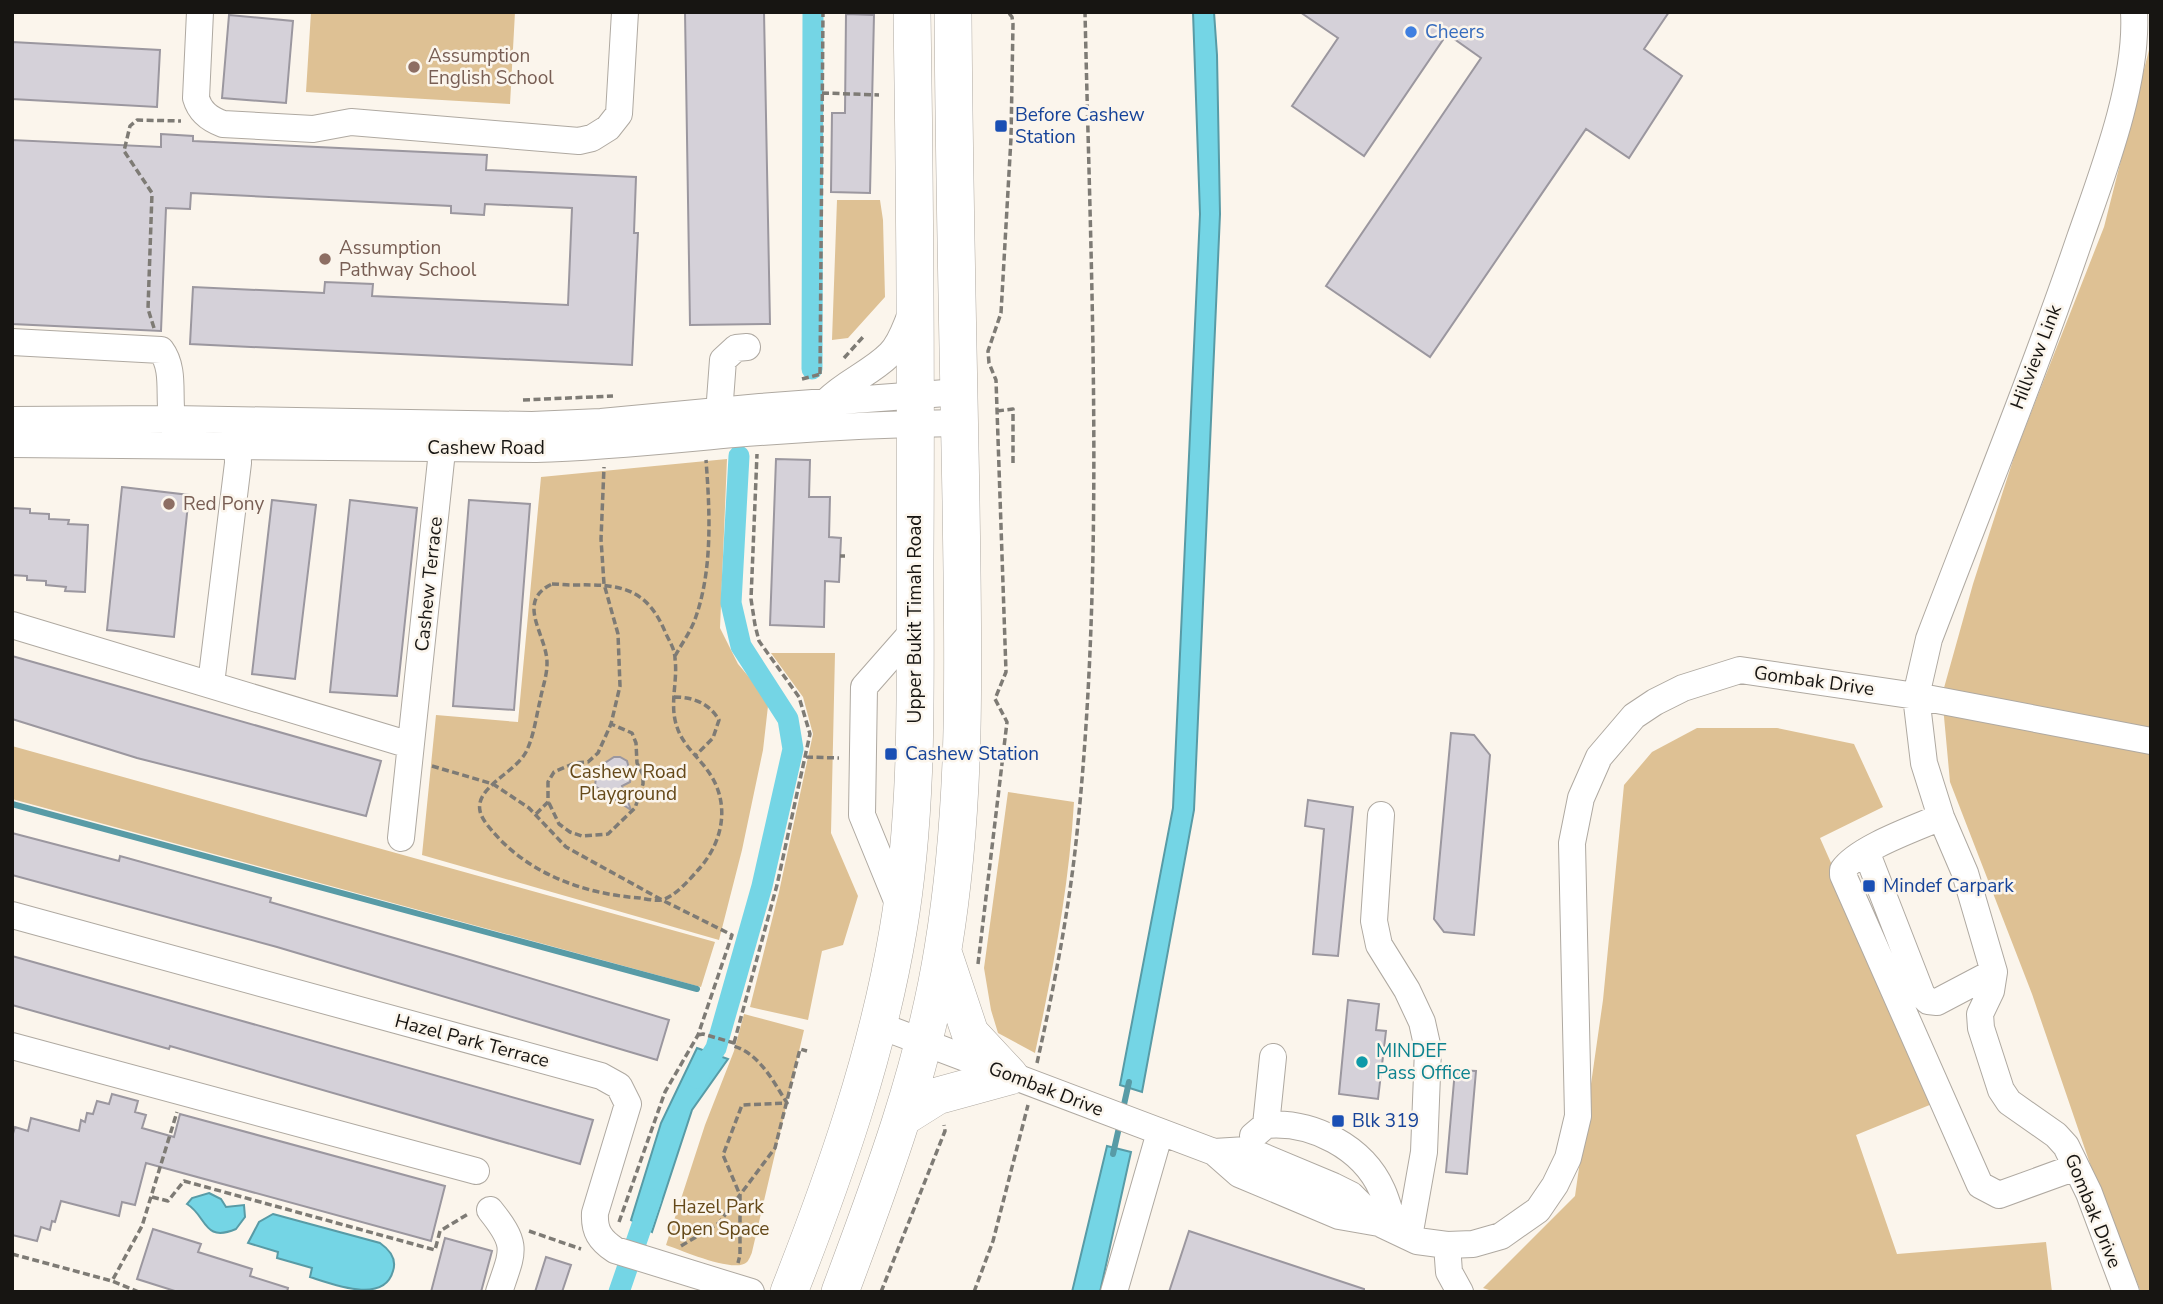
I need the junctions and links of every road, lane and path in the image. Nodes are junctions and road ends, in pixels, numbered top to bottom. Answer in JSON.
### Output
{"nodes":[{"id":1,"x":200,"y":12,"type":"edge"},
{"id":2,"x":625,"y":12,"type":"edge"},
{"id":3,"x":823,"y":12,"type":"edge"},
{"id":4,"x":912,"y":12,"type":"edge"},
{"id":5,"x":953,"y":12,"type":"edge"},
{"id":6,"x":1008,"y":12,"type":"edge"},
{"id":7,"x":1085,"y":12,"type":"edge"},
{"id":8,"x":2134,"y":12,"type":"edge"},
{"id":9,"x":822,"y":93,"type":"junction"},
{"id":10,"x":878,"y":94,"type":"dead end"},
{"id":11,"x":203,"y":112,"type":"junction"},
{"id":12,"x":917,"y":301,"type":"junction"},
{"id":13,"x":863,"y":337,"type":"dead end"},
{"id":14,"x":12,"y":342,"type":"edge"},
{"id":15,"x":747,"y":346,"type":"dead end"},
{"id":16,"x":161,"y":350,"type":"junction"},
{"id":17,"x":836,"y":366,"type":"dead end"},
{"id":18,"x":828,"y":372,"type":"dead end"},
{"id":19,"x":820,"y":374,"type":"junction"},
{"id":20,"x":797,"y":392,"type":"junction"},
{"id":21,"x":623,"y":395,"type":"dead end"},
{"id":22,"x":512,"y":400,"type":"dead end"},
{"id":23,"x":827,"y":401,"type":"junction"},
{"id":24,"x":959,"y":408,"type":"junction"},
{"id":25,"x":916,"y":409,"type":"junction"},
{"id":26,"x":997,"y":411,"type":"junction"},
{"id":27,"x":172,"y":419,"type":"junction"},
{"id":28,"x":12,"y":420,"type":"edge"},
{"id":29,"x":237,"y":432,"type":"junction"},
{"id":30,"x":444,"y":436,"type":"junction"},
{"id":31,"x":727,"y":436,"type":"junction"},
{"id":32,"x":12,"y":444,"type":"edge"},
{"id":33,"x":190,"y":445,"type":"junction"},
{"id":34,"x":604,"y":461,"type":"dead end"},
{"id":35,"x":1013,"y":463,"type":"dead end"},
{"id":36,"x":604,"y":584,"type":"junction"},
{"id":37,"x":12,"y":625,"type":"edge"},
{"id":38,"x":915,"y":629,"type":"junction"},
{"id":39,"x":676,"y":656,"type":"junction"},
{"id":40,"x":211,"y":684,"type":"junction"},
{"id":41,"x":1916,"y":696,"type":"junction"},
{"id":42,"x":674,"y":697,"type":"junction"},
{"id":43,"x":964,"y":698,"type":"junction"},
{"id":44,"x":915,"y":709,"type":"junction"},
{"id":45,"x":611,"y":724,"type":"junction"},
{"id":46,"x":2151,"y":741,"type":"edge"},
{"id":47,"x":409,"y":754,"type":"junction"},
{"id":48,"x":695,"y":756,"type":"junction"},
{"id":49,"x":806,"y":757,"type":"junction"},
{"id":50,"x":839,"y":758,"type":"dead end"},
{"id":51,"x":493,"y":784,"type":"junction"},
{"id":52,"x":548,"y":802,"type":"junction"},
{"id":53,"x":536,"y":814,"type":"junction"},
{"id":54,"x":1381,"y":815,"type":"dead end"},
{"id":55,"x":1941,"y":817,"type":"junction"},
{"id":56,"x":401,"y":838,"type":"dead end"},
{"id":57,"x":1866,"y":851,"type":"junction"},
{"id":58,"x":662,"y":900,"type":"junction"},
{"id":59,"x":901,"y":909,"type":"junction"},
{"id":60,"x":12,"y":915,"type":"edge"},
{"id":61,"x":943,"y":951,"type":"junction"},
{"id":62,"x":977,"y":966,"type":"dead end"},
{"id":63,"x":1994,"y":972,"type":"junction"},
{"id":64,"x":878,"y":1025,"type":"junction"},
{"id":65,"x":700,"y":1034,"type":"junction"},
{"id":66,"x":924,"y":1040,"type":"junction"},
{"id":67,"x":733,"y":1043,"type":"junction"},
{"id":68,"x":12,"y":1046,"type":"edge"},
{"id":69,"x":807,"y":1051,"type":"dead end"},
{"id":70,"x":1273,"y":1057,"type":"dead end"},
{"id":71,"x":1025,"y":1081,"type":"junction"},
{"id":72,"x":787,"y":1103,"type":"junction"},
{"id":73,"x":179,"y":1105,"type":"dead end"},
{"id":74,"x":902,"y":1118,"type":"junction"},
{"id":75,"x":944,"y":1121,"type":"dead end"},
{"id":76,"x":1266,"y":1125,"type":"junction"},
{"id":77,"x":1150,"y":1128,"type":"junction"},
{"id":78,"x":1243,"y":1162,"type":"junction"},
{"id":79,"x":2076,"y":1167,"type":"junction"},
{"id":80,"x":476,"y":1171,"type":"dead end"},
{"id":81,"x":740,"y":1195,"type":"junction"},
{"id":82,"x":152,"y":1197,"type":"junction"},
{"id":83,"x":494,"y":1215,"type":"junction"},
{"id":84,"x":1395,"y":1231,"type":"junction"},
{"id":85,"x":597,"y":1244,"type":"junction"},
{"id":86,"x":1447,"y":1245,"type":"junction"},
{"id":87,"x":12,"y":1254,"type":"edge"},
{"id":88,"x":652,"y":1261,"type":"junction"},
{"id":89,"x":112,"y":1280,"type":"junction"},
{"id":90,"x":743,"y":1282,"type":"edge"},
{"id":91,"x":139,"y":1292,"type":"edge"},
{"id":92,"x":499,"y":1292,"type":"edge"},
{"id":93,"x":789,"y":1292,"type":"edge"},
{"id":94,"x":840,"y":1292,"type":"edge"},
{"id":95,"x":881,"y":1292,"type":"edge"},
{"id":96,"x":974,"y":1292,"type":"edge"},
{"id":97,"x":1114,"y":1292,"type":"edge"},
{"id":98,"x":1460,"y":1292,"type":"edge"},
{"id":99,"x":2126,"y":1292,"type":"edge"}],
"edges":[{"from":1,"to":11,"type":"street"},
{"from":2,"to":11,"type":"street"},
{"from":3,"to":9,"type":"path"},
{"from":4,"to":12,"type":"highway","name":"Upper Bukit Timah Road"},
{"from":5,"to":24,"type":"highway"},
{"from":6,"to":26,"type":"path"},
{"from":7,"to":71,"type":"path"},
{"from":8,"to":41,"type":"street","name":"Hillview Link"},
{"from":9,"to":10,"type":"path"},
{"from":9,"to":19,"type":"path"},
{"from":11,"to":16,"type":"path"},
{"from":12,"to":23,"type":"street"},
{"from":12,"to":25,"type":"highway","name":"Upper Bukit Timah Road"},
{"from":13,"to":17,"type":"path"},
{"from":14,"to":16,"type":"street"},
{"from":15,"to":31,"type":"street"},
{"from":16,"to":27,"type":"street"},
{"from":18,"to":19,"type":"path"},
{"from":19,"to":20,"type":"path"},
{"from":20,"to":23,"type":"street","name":"Cashew Road"},
{"from":20,"to":31,"type":"street","name":"Cashew Road"},
{"from":21,"to":22,"type":"path"},
{"from":23,"to":25,"type":"street","name":"Cashew Road"},
{"from":24,"to":25,"type":"street","name":"Cashew Road"},
{"from":24,"to":43,"type":"highway"},
{"from":25,"to":31,"type":"street","name":"Cashew Road"},
{"from":25,"to":38,"type":"highway","name":"Upper Bukit Timah Road"},
{"from":26,"to":35,"type":"path"},
{"from":26,"to":62,"type":"path"},
{"from":27,"to":28,"type":"street","name":"Cashew Road"},
{"from":27,"to":29,"type":"street","name":"Cashew Road"},
{"from":27,"to":33,"type":"street"},
{"from":29,"to":30,"type":"street","name":"Cashew Road"},
{"from":29,"to":33,"type":"street","name":"Cashew Road"},
{"from":29,"to":40,"type":"street"},
{"from":30,"to":31,"type":"street","name":"Cashew Road"},
{"from":30,"to":47,"type":"street","name":"Cashew Terrace"},
{"from":31,"to":39,"type":"path"},
{"from":31,"to":49,"type":"path"},
{"from":32,"to":33,"type":"street","name":"Cashew Road"},
{"from":34,"to":36,"type":"path"},
{"from":36,"to":39,"type":"path"},
{"from":36,"to":45,"type":"path"},
{"from":36,"to":51,"type":"path"},
{"from":37,"to":40,"type":"street"},
{"from":38,"to":44,"type":"highway","name":"Upper Bukit Timah Road"},
{"from":38,"to":59,"type":"street"},
{"from":39,"to":42,"type":"path"},
{"from":40,"to":47,"type":"street"},
{"from":41,"to":46,"type":"street","name":"Gombak Drive"},
{"from":41,"to":55,"type":"street"},
{"from":41,"to":86,"type":"street","name":"Gombak Drive"},
{"from":42,"to":48,"type":"path"},
{"from":42,"to":48,"type":"path"},
{"from":43,"to":44,"type":"highway"},
{"from":43,"to":61,"type":"highway"},
{"from":44,"to":59,"type":"highway","name":"Upper Bukit Timah Road"},
{"from":45,"to":52,"type":"path"},
{"from":45,"to":52,"type":"path"},
{"from":47,"to":51,"type":"path"},
{"from":47,"to":56,"type":"street","name":"Cashew Terrace"},
{"from":48,"to":58,"type":"path"},
{"from":49,"to":50,"type":"path"},
{"from":49,"to":67,"type":"path"},
{"from":51,"to":53,"type":"path"},
{"from":51,"to":58,"type":"path"},
{"from":52,"to":53,"type":"path"},
{"from":53,"to":58,"type":"path"},
{"from":54,"to":84,"type":"street"},
{"from":55,"to":57,"type":"street"},
{"from":55,"to":63,"type":"street"},
{"from":57,"to":63,"type":"street"},
{"from":57,"to":79,"type":"street"},
{"from":58,"to":65,"type":"path"},
{"from":59,"to":64,"type":"highway","name":"Upper Bukit Timah Road"},
{"from":60,"to":85,"type":"street","name":"Hazel Park Terrace"},
{"from":61,"to":66,"type":"highway"},
{"from":61,"to":71,"type":"highway"},
{"from":63,"to":79,"type":"street","name":"Gombak Drive"},
{"from":64,"to":66,"type":"street","name":"Gombak Drive"},
{"from":64,"to":93,"type":"highway","name":"Upper Bukit Timah Road"},
{"from":65,"to":67,"type":"path"},
{"from":65,"to":85,"type":"path"},
{"from":66,"to":71,"type":"street","name":"Gombak Drive"},
{"from":66,"to":74,"type":"highway"},
{"from":67,"to":72,"type":"path"},
{"from":68,"to":80,"type":"street"},
{"from":69,"to":72,"type":"path"},
{"from":70,"to":76,"type":"street"},
{"from":71,"to":74,"type":"highway"},
{"from":71,"to":77,"type":"street","name":"Gombak Drive"},
{"from":71,"to":96,"type":"path"},
{"from":72,"to":81,"type":"path"},
{"from":72,"to":81,"type":"path"},
{"from":73,"to":82,"type":"path"},
{"from":74,"to":94,"type":"highway"},
{"from":75,"to":95,"type":"path"},
{"from":76,"to":78,"type":"street"},
{"from":76,"to":84,"type":"street"},
{"from":77,"to":78,"type":"street","name":"Gombak Drive"},
{"from":77,"to":97,"type":"street"},
{"from":78,"to":84,"type":"street","name":"Gombak Drive"},
{"from":79,"to":99,"type":"street","name":"Gombak Drive"},
{"from":81,"to":88,"type":"path"},
{"from":81,"to":90,"type":"path"},
{"from":82,"to":83,"type":"path"},
{"from":82,"to":89,"type":"path"},
{"from":83,"to":85,"type":"path"},
{"from":83,"to":92,"type":"street"},
{"from":84,"to":86,"type":"street","name":"Gombak Drive"},
{"from":85,"to":88,"type":"street"},
{"from":86,"to":98,"type":"street"},
{"from":87,"to":89,"type":"path"},
{"from":88,"to":90,"type":"street"},
{"from":89,"to":91,"type":"path"}]}
